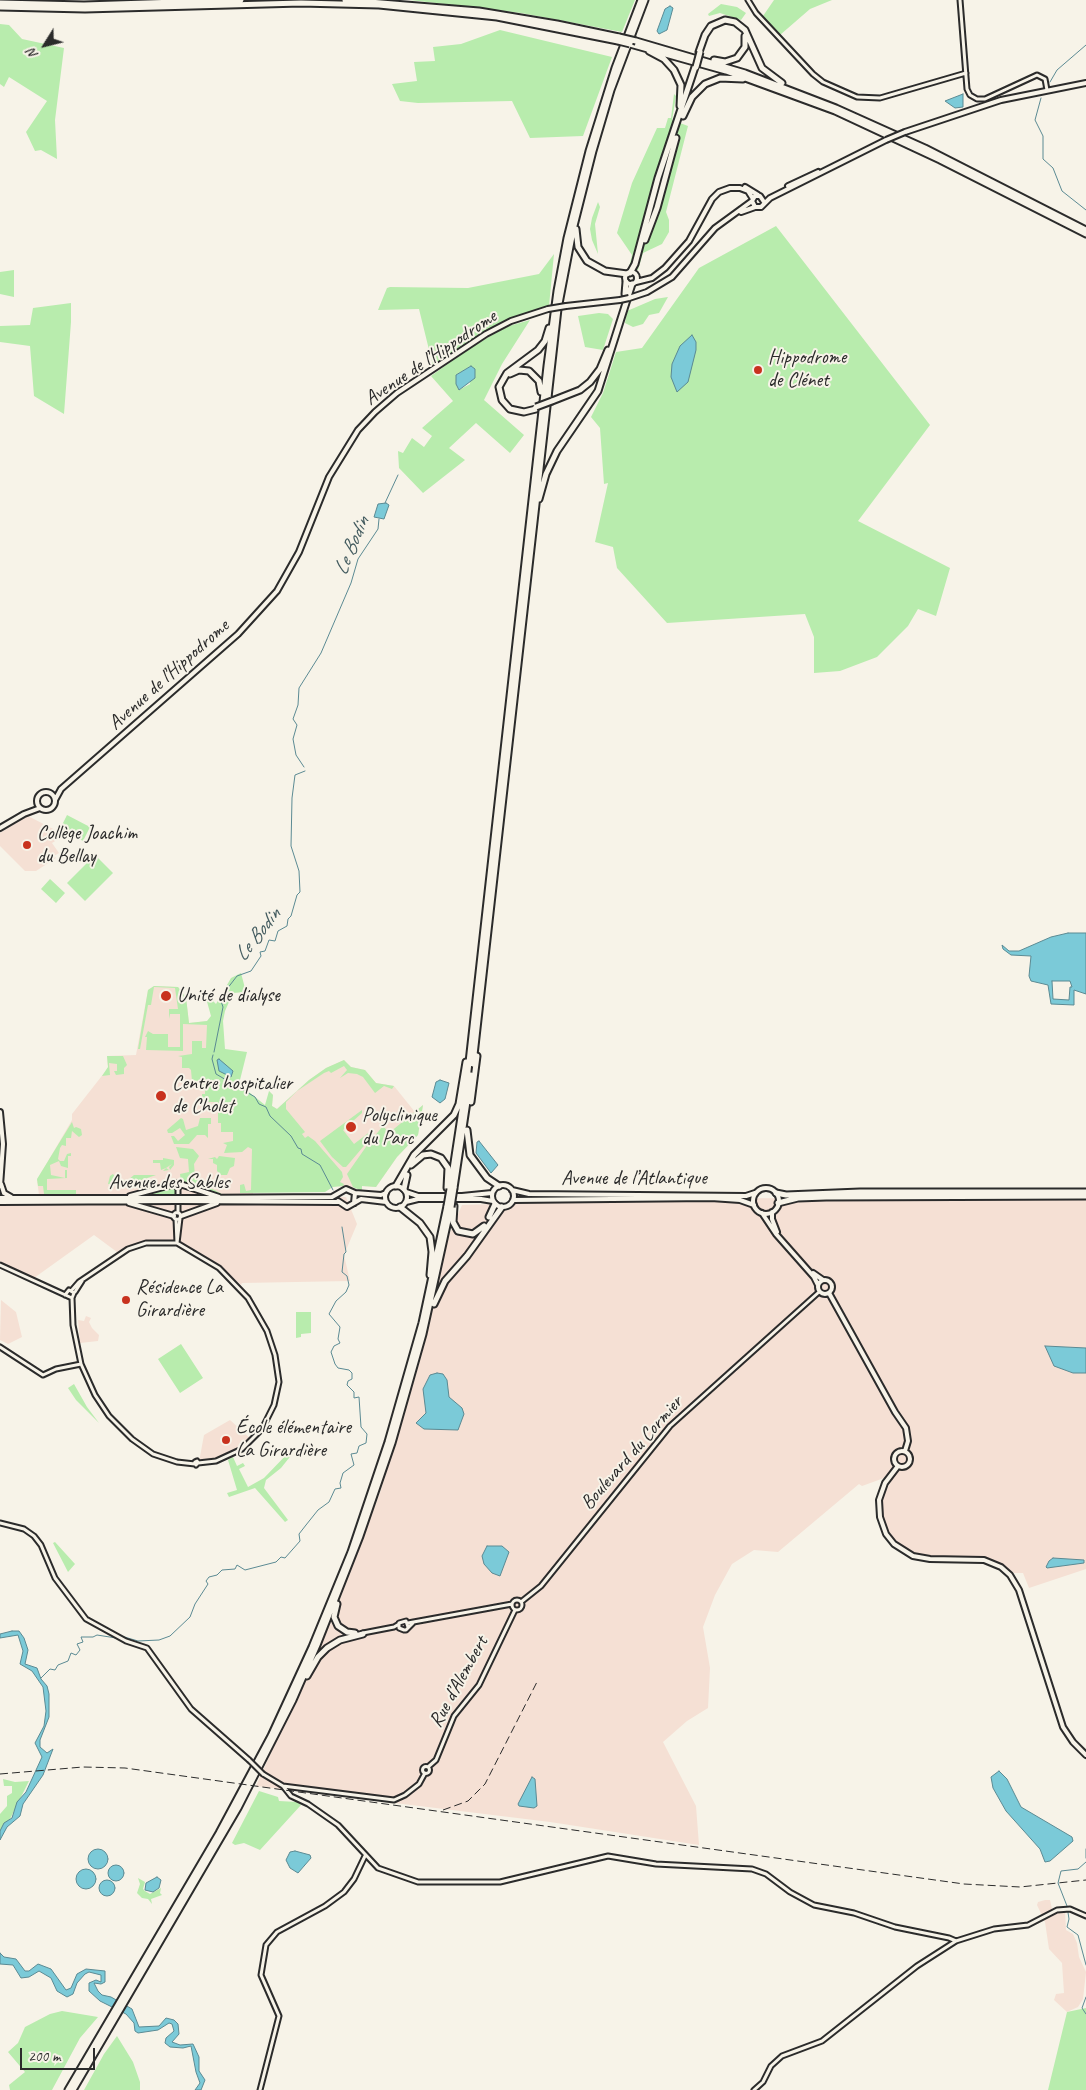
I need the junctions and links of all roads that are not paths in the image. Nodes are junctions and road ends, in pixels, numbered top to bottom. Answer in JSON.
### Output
{"nodes":[{"id":1,"x":241,"y":0,"type":"edge"},
{"id":2,"x":345,"y":0,"type":"edge"},
{"id":3,"x":641,"y":0,"type":"edge"},
{"id":4,"x":645,"y":0,"type":"edge"},
{"id":5,"x":748,"y":0,"type":"edge"},
{"id":6,"x":960,"y":0,"type":"edge"},
{"id":7,"x":0,"y":3,"type":"edge"},
{"id":8,"x":0,"y":7,"type":"edge"},
{"id":9,"x":618,"y":39,"type":"junction"},
{"id":10,"x":634,"y":44,"type":"junction"},
{"id":11,"x":700,"y":52,"type":"junction"},
{"id":12,"x":700,"y":59,"type":"junction"},
{"id":13,"x":966,"y":73,"type":"junction"},
{"id":14,"x":1086,"y":83,"type":"edge"},
{"id":15,"x":1047,"y":90,"type":"junction"},
{"id":16,"x":783,"y":91,"type":"junction"},
{"id":17,"x":796,"y":91,"type":"junction"},
{"id":18,"x":678,"y":126,"type":"junction"},
{"id":19,"x":827,"y":169,"type":"junction"},
{"id":20,"x":760,"y":196,"type":"junction"},
{"id":21,"x":752,"y":200,"type":"junction"},
{"id":22,"x":764,"y":202,"type":"junction"},
{"id":23,"x":579,"y":204,"type":"junction"},
{"id":24,"x":755,"y":207,"type":"junction"},
{"id":25,"x":704,"y":211,"type":"junction"},
{"id":26,"x":1086,"y":230,"type":"edge"},
{"id":27,"x":1086,"y":234,"type":"edge"},
{"id":28,"x":706,"y":240,"type":"junction"},
{"id":29,"x":632,"y":274,"type":"junction"},
{"id":30,"x":648,"y":279,"type":"junction"},
{"id":31,"x":631,"y":283,"type":"junction"},
{"id":32,"x":555,"y":308,"type":"junction"},
{"id":33,"x":611,"y":348,"type":"junction"},
{"id":34,"x":552,"y":402,"type":"junction"},
{"id":35,"x":536,"y":408,"type":"junction"},
{"id":36,"x":542,"y":414,"type":"junction"},
{"id":37,"x":535,"y":509,"type":"junction"},
{"id":38,"x":61,"y":789,"type":"junction"},
{"id":39,"x":51,"y":793,"type":"junction"},
{"id":40,"x":55,"y":800,"type":"junction"},
{"id":41,"x":37,"y":801,"type":"junction"},
{"id":42,"x":41,"y":808,"type":"junction"},
{"id":43,"x":24,"y":814,"type":"junction"},
{"id":44,"x":0,"y":828,"type":"edge"},
{"id":45,"x":474,"y":1039,"type":"junction"},
{"id":46,"x":472,"y":1054,"type":"junction"},
{"id":47,"x":0,"y":1112,"type":"edge"},
{"id":48,"x":467,"y":1130,"type":"junction"},
{"id":49,"x":0,"y":1183,"type":"edge"},
{"id":50,"x":178,"y":1185,"type":"junction"},
{"id":51,"x":396,"y":1186,"type":"junction"},
{"id":52,"x":499,"y":1186,"type":"junction"},
{"id":53,"x":452,"y":1189,"type":"junction"},
{"id":54,"x":512,"y":1190,"type":"junction"},
{"id":55,"x":405,"y":1191,"type":"junction"},
{"id":56,"x":1086,"y":1192,"type":"edge"},
{"id":57,"x":354,"y":1193,"type":"junction"},
{"id":58,"x":386,"y":1193,"type":"junction"},
{"id":59,"x":492,"y":1193,"type":"junction"},
{"id":60,"x":755,"y":1193,"type":"junction"},
{"id":61,"x":776,"y":1193,"type":"junction"},
{"id":62,"x":338,"y":1194,"type":"junction"},
{"id":63,"x":1086,"y":1196,"type":"edge"},
{"id":64,"x":0,"y":1198,"type":"edge"},
{"id":65,"x":13,"y":1198,"type":"junction"},
{"id":66,"x":118,"y":1198,"type":"junction"},
{"id":67,"x":178,"y":1200,"type":"junction"},
{"id":68,"x":221,"y":1200,"type":"junction"},
{"id":69,"x":513,"y":1200,"type":"junction"},
{"id":70,"x":0,"y":1202,"type":"edge"},
{"id":71,"x":124,"y":1202,"type":"junction"},
{"id":72,"x":338,"y":1202,"type":"junction"},
{"id":73,"x":386,"y":1202,"type":"junction"},
{"id":74,"x":406,"y":1202,"type":"junction"},
{"id":75,"x":494,"y":1202,"type":"junction"},
{"id":76,"x":354,"y":1203,"type":"junction"},
{"id":77,"x":778,"y":1203,"type":"junction"},
{"id":78,"x":754,"y":1205,"type":"junction"},
{"id":79,"x":449,"y":1206,"type":"junction"},
{"id":80,"x":400,"y":1207,"type":"junction"},
{"id":81,"x":502,"y":1207,"type":"junction"},
{"id":82,"x":772,"y":1212,"type":"junction"},
{"id":83,"x":762,"y":1213,"type":"junction"},
{"id":84,"x":178,"y":1216,"type":"junction"},
{"id":85,"x":177,"y":1243,"type":"junction"},
{"id":86,"x":0,"y":1265,"type":"edge"},
{"id":87,"x":430,"y":1275,"type":"junction"},
{"id":88,"x":823,"y":1280,"type":"junction"},
{"id":89,"x":818,"y":1285,"type":"junction"},
{"id":90,"x":73,"y":1291,"type":"junction"},
{"id":91,"x":819,"y":1292,"type":"junction"},
{"id":92,"x":829,"y":1293,"type":"junction"},
{"id":93,"x":65,"y":1295,"type":"junction"},
{"id":94,"x":72,"y":1298,"type":"junction"},
{"id":95,"x":423,"y":1334,"type":"junction"},
{"id":96,"x":0,"y":1347,"type":"edge"},
{"id":97,"x":81,"y":1364,"type":"junction"},
{"id":98,"x":410,"y":1367,"type":"junction"},
{"id":99,"x":905,"y":1451,"type":"junction"},
{"id":100,"x":898,"y":1466,"type":"junction"},
{"id":101,"x":0,"y":1523,"type":"edge"},
{"id":102,"x":344,"y":1581,"type":"junction"},
{"id":103,"x":521,"y":1602,"type":"junction"},
{"id":104,"x":512,"y":1604,"type":"junction"},
{"id":105,"x":515,"y":1610,"type":"junction"},
{"id":106,"x":408,"y":1625,"type":"junction"},
{"id":107,"x":399,"y":1626,"type":"junction"},
{"id":108,"x":362,"y":1634,"type":"junction"},
{"id":109,"x":293,"y":1700,"type":"junction"},
{"id":110,"x":1086,"y":1755,"type":"edge"},
{"id":111,"x":283,"y":1786,"type":"junction"},
{"id":112,"x":365,"y":1856,"type":"junction"},
{"id":113,"x":1086,"y":1916,"type":"edge"},
{"id":114,"x":956,"y":1941,"type":"junction"},
{"id":115,"x":123,"y":2001,"type":"junction"},
{"id":116,"x":118,"y":2010,"type":"junction"},
{"id":117,"x":66,"y":2090,"type":"edge"},
{"id":118,"x":73,"y":2090,"type":"edge"},
{"id":119,"x":260,"y":2090,"type":"edge"},
{"id":120,"x":754,"y":2090,"type":"edge"}],
"edges":[{"from":1,"to":7,"type":"highway"},
{"from":2,"to":9,"type":"highway"},
{"from":3,"to":32,"type":"highway"},
{"from":4,"to":23,"type":"highway"},
{"from":5,"to":13,"type":"street"},
{"from":6,"to":13,"type":"street"},
{"from":8,"to":9,"type":"highway"},
{"from":9,"to":10,"type":"highway","bridge":true},
{"from":10,"to":12,"type":"highway"},
{"from":10,"to":16,"type":"highway"},
{"from":10,"to":18,"type":"highway"},
{"from":11,"to":12,"type":"highway"},
{"from":11,"to":17,"type":"highway"},
{"from":11,"to":18,"type":"highway","bridge":true},
{"from":12,"to":17,"type":"highway"},
{"from":13,"to":15,"type":"street"},
{"from":14,"to":15,"type":"main road"},
{"from":15,"to":19,"type":"main road","bridge":true},
{"from":16,"to":18,"type":"highway"},
{"from":16,"to":27,"type":"highway"},
{"from":17,"to":26,"type":"highway"},
{"from":18,"to":29,"type":"highway"},
{"from":19,"to":20,"type":"main road"},
{"from":19,"to":22,"type":"main road"},
{"from":20,"to":21,"type":"main road","name":"Avenue de l’Hippodrome"},
{"from":20,"to":22,"type":"main road"},
{"from":20,"to":25,"type":"main road"},
{"from":21,"to":24,"type":"main road"},
{"from":21,"to":25,"type":"main road"},
{"from":21,"to":28,"type":"main road","name":"Avenue de l’Hippodrome"},
{"from":22,"to":24,"type":"main road","name":"Avenue de l’Hippodrome"},
{"from":23,"to":29,"type":"highway"},
{"from":23,"to":37,"type":"highway"},
{"from":24,"to":28,"type":"main road","name":"Avenue de l’Hippodrome"},
{"from":25,"to":30,"type":"main road"},
{"from":28,"to":38,"type":"main road","name":"Avenue de l’Hippodrome","bridge":true},
{"from":29,"to":30,"type":"main road"},
{"from":29,"to":31,"type":"main road"},
{"from":29,"to":31,"type":"main road"},
{"from":30,"to":31,"type":"main road"},
{"from":31,"to":33,"type":"highway"},
{"from":31,"to":34,"type":"highway"},
{"from":32,"to":35,"type":"highway"},
{"from":32,"to":36,"type":"highway"},
{"from":33,"to":34,"type":"highway"},
{"from":33,"to":37,"type":"highway"},
{"from":34,"to":35,"type":"highway","bridge":true},
{"from":35,"to":36,"type":"highway"},
{"from":36,"to":45,"type":"highway"},
{"from":37,"to":45,"type":"highway"},
{"from":38,"to":39,"type":"main road","name":"Avenue de l’Hippodrome"},
{"from":38,"to":40,"type":"main road","name":"Avenue de l’Hippodrome"},
{"from":39,"to":40,"type":"main road"},
{"from":39,"to":41,"type":"main road"},
{"from":40,"to":42,"type":"main road"},
{"from":41,"to":42,"type":"main road"},
{"from":41,"to":43,"type":"main road"},
{"from":42,"to":43,"type":"main road"},
{"from":43,"to":44,"type":"main road"},
{"from":45,"to":46,"type":"highway"},
{"from":46,"to":48,"type":"highway"},
{"from":46,"to":51,"type":"highway"},
{"from":46,"to":53,"type":"highway"},
{"from":47,"to":49,"type":"main road"},
{"from":48,"to":52,"type":"highway"},
{"from":48,"to":53,"type":"highway"},
{"from":49,"to":65,"type":"main road"},
{"from":50,"to":66,"type":"main road"},
{"from":50,"to":68,"type":"main road"},
{"from":50,"to":84,"type":"street"},
{"from":51,"to":55,"type":"main road"},
{"from":51,"to":58,"type":"main road"},
{"from":52,"to":54,"type":"main road"},
{"from":52,"to":59,"type":"main road"},
{"from":53,"to":55,"type":"highway"},
{"from":53,"to":79,"type":"highway","bridge":true},
{"from":54,"to":60,"type":"main road","name":"Avenue de l’Atlantique"},
{"from":54,"to":69,"type":"main road"},
{"from":55,"to":59,"type":"main road"},
{"from":55,"to":74,"type":"main road"},
{"from":56,"to":61,"type":"highway"},
{"from":57,"to":58,"type":"main road"},
{"from":57,"to":62,"type":"main road"},
{"from":57,"to":76,"type":"main road"},
{"from":58,"to":73,"type":"main road"},
{"from":59,"to":75,"type":"main road"},
{"from":60,"to":61,"type":"main road"},
{"from":60,"to":78,"type":"main road"},
{"from":61,"to":77,"type":"main road"},
{"from":62,"to":68,"type":"main road","name":"Avenue des Sables"},
{"from":62,"to":72,"type":"main road"},
{"from":63,"to":77,"type":"highway"},
{"from":64,"to":65,"type":"main road","name":"Avenue des Sables"},
{"from":65,"to":66,"type":"main road","name":"Avenue des Sables"},
{"from":66,"to":67,"type":"main road","name":"Avenue des Sables"},
{"from":67,"to":68,"type":"main road","name":"Avenue des Sables"},
{"from":67,"to":71,"type":"main road","name":"Avenue des Sables"},
{"from":68,"to":72,"type":"main road","name":"Avenue des Sables"},
{"from":68,"to":84,"type":"main road"},
{"from":69,"to":78,"type":"main road","name":"Avenue de l’Atlantique"},
{"from":69,"to":81,"type":"main road"},
{"from":70,"to":71,"type":"main road","name":"Avenue des Sables"},
{"from":71,"to":84,"type":"main road"},
{"from":72,"to":76,"type":"main road"},
{"from":73,"to":76,"type":"main road"},
{"from":73,"to":80,"type":"main road"},
{"from":74,"to":75,"type":"main road"},
{"from":74,"to":80,"type":"main road"},
{"from":75,"to":79,"type":"highway"},
{"from":75,"to":81,"type":"main road"},
{"from":77,"to":82,"type":"main road"},
{"from":78,"to":83,"type":"main road"},
{"from":79,"to":87,"type":"highway"},
{"from":79,"to":95,"type":"highway"},
{"from":79,"to":98,"type":"highway"},
{"from":80,"to":87,"type":"highway"},
{"from":81,"to":95,"type":"highway"},
{"from":82,"to":83,"type":"main road"},
{"from":82,"to":88,"type":"main road"},
{"from":83,"to":89,"type":"main road"},
{"from":84,"to":85,"type":"street"},
{"from":85,"to":90,"type":"street"},
{"from":85,"to":97,"type":"street"},
{"from":86,"to":93,"type":"street"},
{"from":87,"to":98,"type":"highway"},
{"from":88,"to":89,"type":"main road"},
{"from":88,"to":92,"type":"main road"},
{"from":89,"to":91,"type":"main road"},
{"from":90,"to":93,"type":"street"},
{"from":90,"to":94,"type":"street"},
{"from":91,"to":92,"type":"main road"},
{"from":91,"to":103,"type":"street","name":"Boulevard du Cormier"},
{"from":92,"to":99,"type":"main road"},
{"from":93,"to":94,"type":"street"},
{"from":94,"to":97,"type":"street"},
{"from":95,"to":102,"type":"highway"},
{"from":96,"to":97,"type":"street"},
{"from":98,"to":115,"type":"highway"},
{"from":99,"to":100,"type":"main road"},
{"from":99,"to":100,"type":"main road"},
{"from":100,"to":110,"type":"main road"},
{"from":101,"to":111,"type":"street","bridge":true},
{"from":102,"to":108,"type":"highway"},
{"from":102,"to":109,"type":"highway"},
{"from":103,"to":104,"type":"street"},
{"from":103,"to":105,"type":"street","name":"Rue d’Alembert"},
{"from":104,"to":105,"type":"street"},
{"from":104,"to":106,"type":"street"},
{"from":105,"to":111,"type":"street","name":"Rue d’Alembert"},
{"from":106,"to":107,"type":"street"},
{"from":106,"to":107,"type":"street"},
{"from":107,"to":108,"type":"street"},
{"from":108,"to":109,"type":"highway"},
{"from":109,"to":115,"type":"highway"},
{"from":111,"to":112,"type":"street"},
{"from":112,"to":114,"type":"street"},
{"from":112,"to":119,"type":"street"},
{"from":113,"to":114,"type":"street"},
{"from":114,"to":120,"type":"street"},
{"from":115,"to":116,"type":"highway"},
{"from":116,"to":117,"type":"highway"},
{"from":116,"to":118,"type":"highway"}]}
